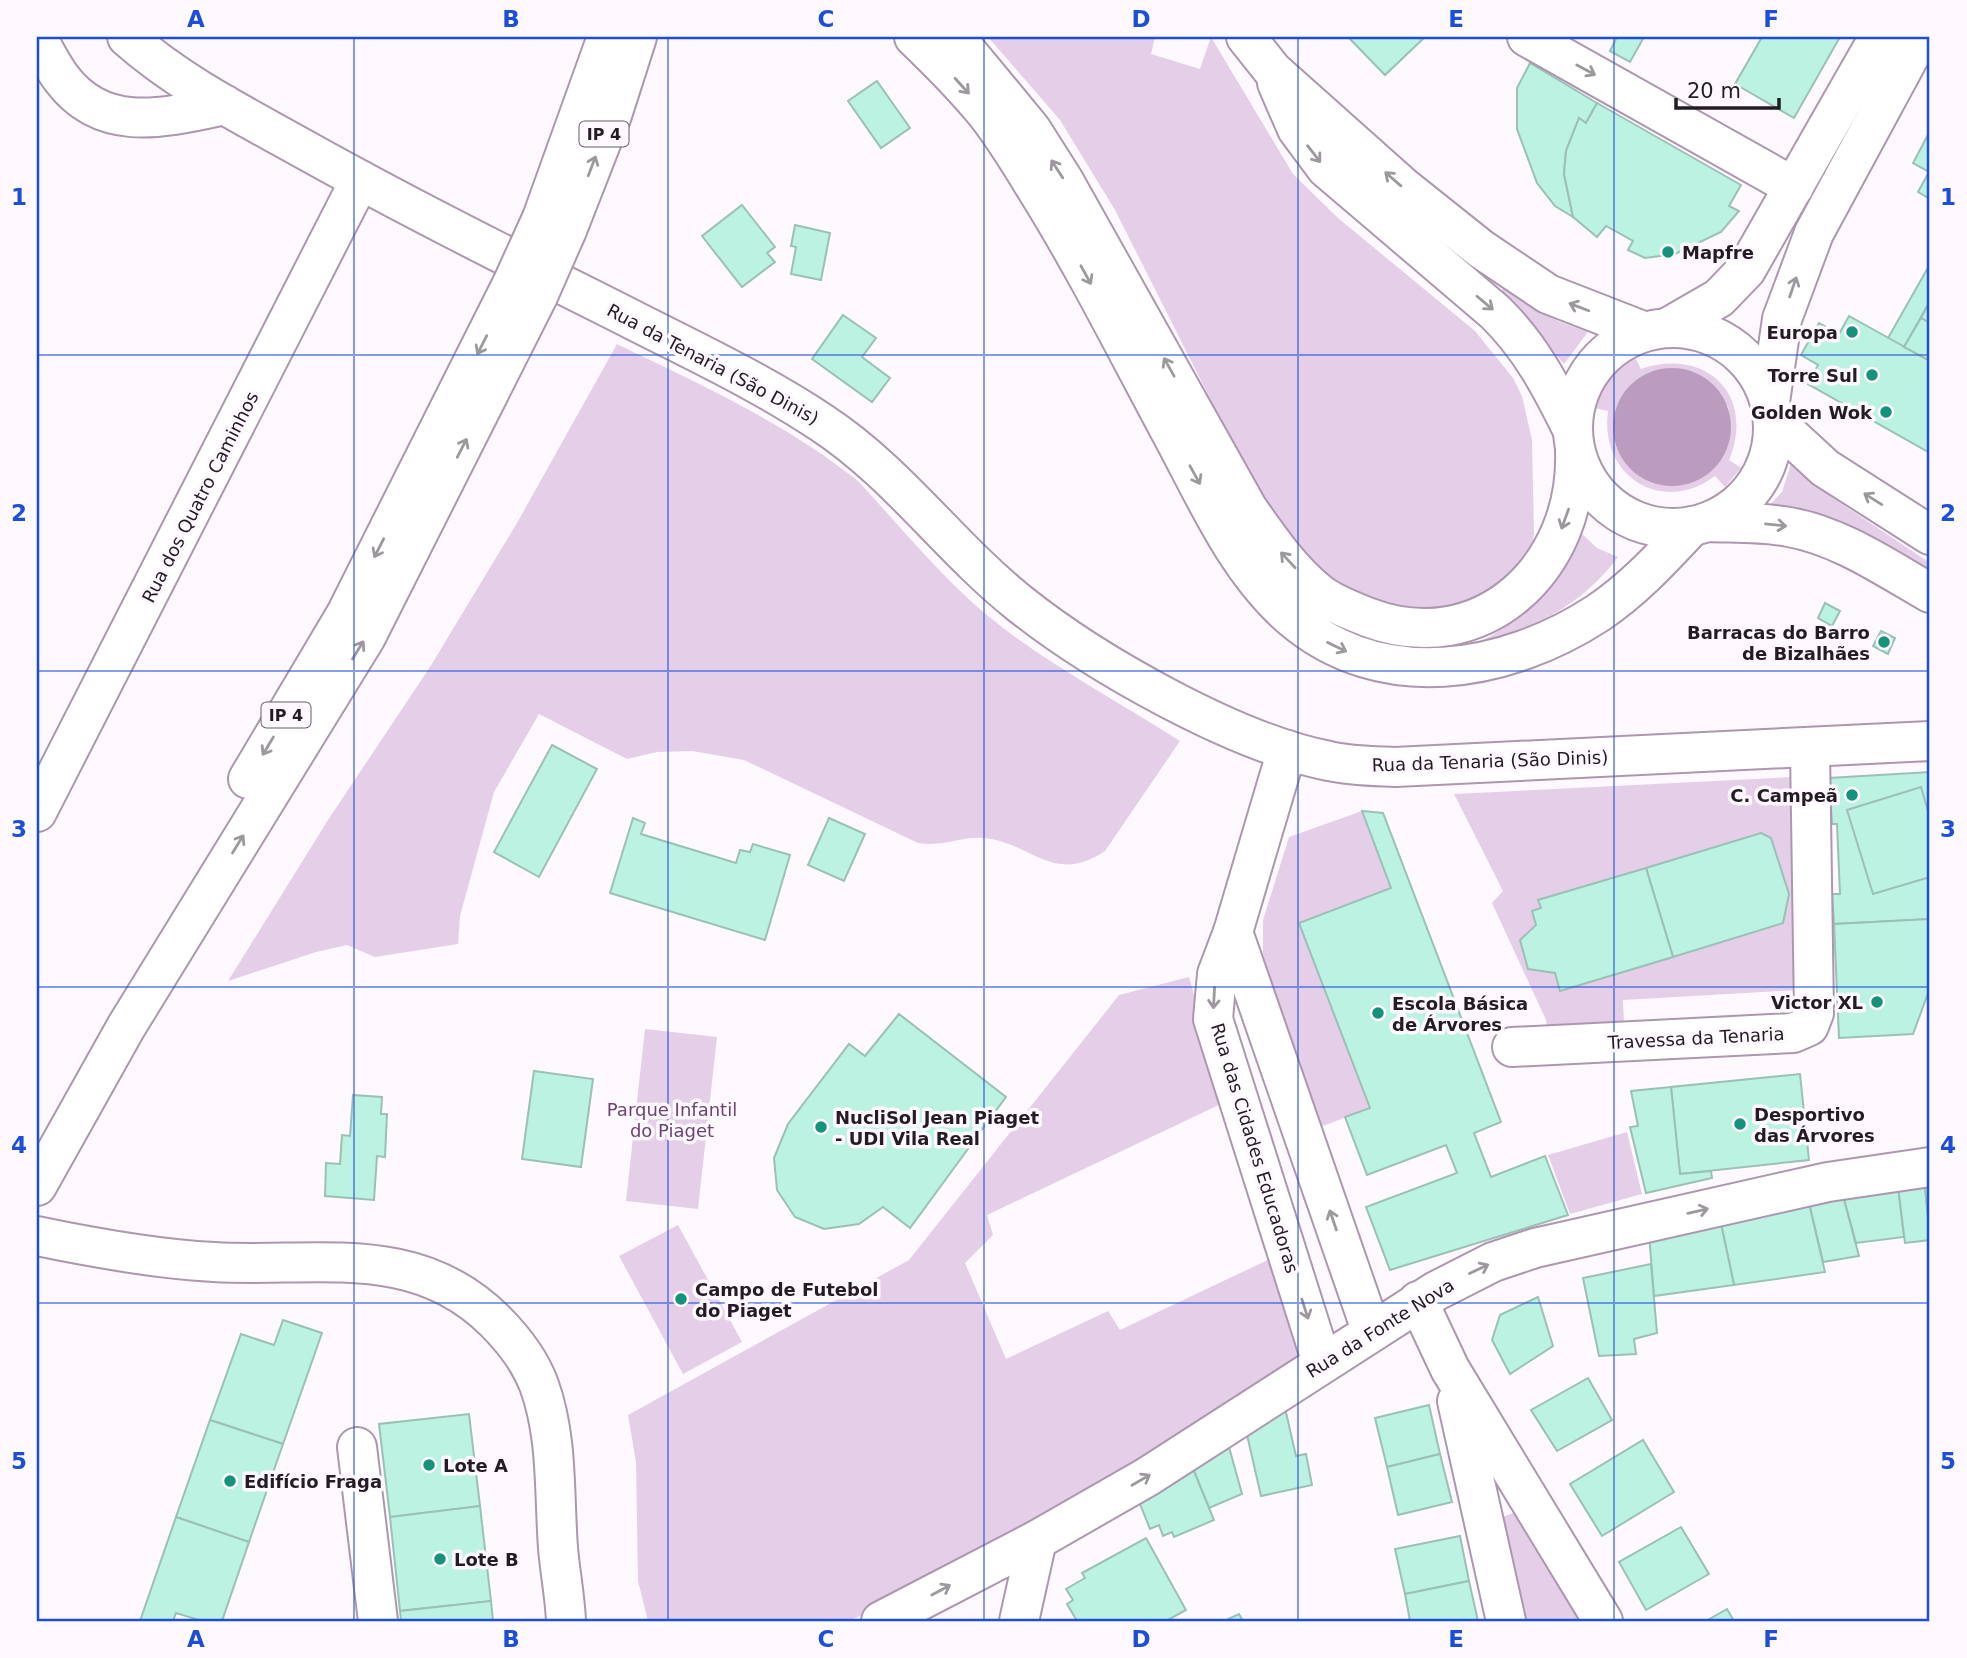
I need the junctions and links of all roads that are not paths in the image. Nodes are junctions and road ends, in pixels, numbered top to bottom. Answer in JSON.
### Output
{"nodes":[{"id":1,"x":37,"y":37,"type":"edge"},
{"id":2,"x":127,"y":37,"type":"edge"},
{"id":3,"x":607,"y":37,"type":"edge"},
{"id":4,"x":636,"y":37,"type":"edge"},
{"id":5,"x":914,"y":37,"type":"edge"},
{"id":6,"x":955,"y":37,"type":"edge"},
{"id":7,"x":1246,"y":37,"type":"edge"},
{"id":8,"x":1879,"y":37,"type":"edge"},
{"id":9,"x":1920,"y":37,"type":"edge"},
{"id":10,"x":1541,"y":41,"type":"edge"},
{"id":11,"x":1273,"y":71,"type":"junction"},
{"id":12,"x":225,"y":105,"type":"junction"},
{"id":13,"x":360,"y":180,"type":"junction"},
{"id":14,"x":1794,"y":187,"type":"junction"},
{"id":15,"x":554,"y":224,"type":"junction"},
{"id":16,"x":525,"y":290,"type":"junction"},
{"id":17,"x":1655,"y":330,"type":"junction"},
{"id":18,"x":1772,"y":411,"type":"junction"},
{"id":19,"x":1574,"y":440,"type":"junction"},
{"id":20,"x":1700,"y":524,"type":"junction"},
{"id":21,"x":1930,"y":535,"type":"edge"},
{"id":22,"x":1930,"y":593,"type":"edge"},
{"id":23,"x":1930,"y":741,"type":"edge"},
{"id":24,"x":1810,"y":749,"type":"junction"},
{"id":25,"x":1286,"y":750,"type":"junction"},
{"id":26,"x":37,"y":813,"type":"edge"},
{"id":27,"x":1233,"y":932,"type":"junction"},
{"id":28,"x":1513,"y":1047,"type":"dead end"},
{"id":29,"x":37,"y":1135,"type":"edge"},
{"id":30,"x":1930,"y":1167,"type":"edge"},
{"id":31,"x":37,"y":1186,"type":"edge"},
{"id":32,"x":37,"y":1236,"type":"edge"},
{"id":33,"x":1418,"y":1301,"type":"junction"},
{"id":34,"x":1371,"y":1331,"type":"junction"},
{"id":35,"x":1322,"y":1363,"type":"junction"},
{"id":36,"x":1450,"y":1369,"type":"junction"},
{"id":37,"x":357,"y":1447,"type":"dead end"},
{"id":38,"x":1037,"y":1539,"type":"junction"},
{"id":39,"x":570,"y":1616,"type":"edge"},
{"id":40,"x":378,"y":1621,"type":"edge"},
{"id":41,"x":881,"y":1621,"type":"edge"},
{"id":42,"x":1019,"y":1621,"type":"edge"},
{"id":43,"x":1506,"y":1621,"type":"edge"},
{"id":44,"x":1603,"y":1621,"type":"edge"}],
"edges":[{"from":1,"to":12,"type":"main road"},
{"from":2,"to":12,"type":"main road","name":"Rua da Tenaria (São Dinis)"},
{"from":3,"to":15,"type":"main road","number":"IP 4"},
{"from":15,"to":4,"type":"main road","number":"IP 4","one_way":true},
{"from":5,"to":20,"type":"main road","one_way":true},
{"from":19,"to":6,"type":"main road","one_way":true},
{"from":7,"to":11,"type":"main road"},
{"from":8,"to":14,"type":"main road"},
{"from":18,"to":9,"type":"main road","one_way":true},
{"from":10,"to":14,"type":"main road","one_way":true},
{"from":17,"to":11,"type":"main road","one_way":true},
{"from":11,"to":19,"type":"main road","one_way":true},
{"from":12,"to":13,"type":"main road","name":"Rua da Tenaria (São Dinis)"},
{"from":13,"to":25,"type":"main road","name":"Rua da Tenaria (São Dinis)"},
{"from":13,"to":26,"type":"main road","name":"Rua dos Quatro Caminhos"},
{"from":14,"to":17,"type":"main road"},
{"from":15,"to":16,"type":"main road","number":"IP 4","bridge":true},
{"from":16,"to":29,"type":"main road","number":"IP 4","one_way":true},
{"from":31,"to":16,"type":"main road","number":"IP 4","one_way":true},
{"from":17,"to":18,"type":"main road"},
{"from":17,"to":19,"type":"main road"},
{"from":18,"to":20,"type":"main road"},
{"from":21,"to":18,"type":"main road","one_way":true},
{"from":19,"to":20,"type":"main road"},
{"from":20,"to":22,"type":"main road","one_way":true},
{"from":23,"to":24,"type":"main road","name":"Rua da Tenaria (São Dinis)"},
{"from":24,"to":25,"type":"main road","name":"Rua da Tenaria (São Dinis)"},
{"from":24,"to":28,"type":"main road","name":"Travessa da Tenaria"},
{"from":25,"to":27,"type":"main road","name":"Rua das Cidades Educadoras"},
{"from":34,"to":27,"type":"main road","one_way":true},
{"from":27,"to":35,"type":"main road","name":"Rua das Cidades Educadoras","one_way":true},
{"from":33,"to":30,"type":"main road","name":"Rua da Fonte Nova","one_way":true},
{"from":32,"to":39,"type":"main road"},
{"from":33,"to":34,"type":"main road","name":"Rua da Fonte Nova"},
{"from":33,"to":36,"type":"main road"},
{"from":34,"to":35,"type":"main road","name":"Rua da Fonte Nova"},
{"from":38,"to":35,"type":"main road","name":"Rua da Fonte Nova","one_way":true},
{"from":36,"to":43,"type":"main road"},
{"from":36,"to":44,"type":"main road"},
{"from":37,"to":40,"type":"main road"},
{"from":41,"to":38,"type":"main road","name":"Rua da Fonte Nova","one_way":true},
{"from":38,"to":42,"type":"main road"}]}
